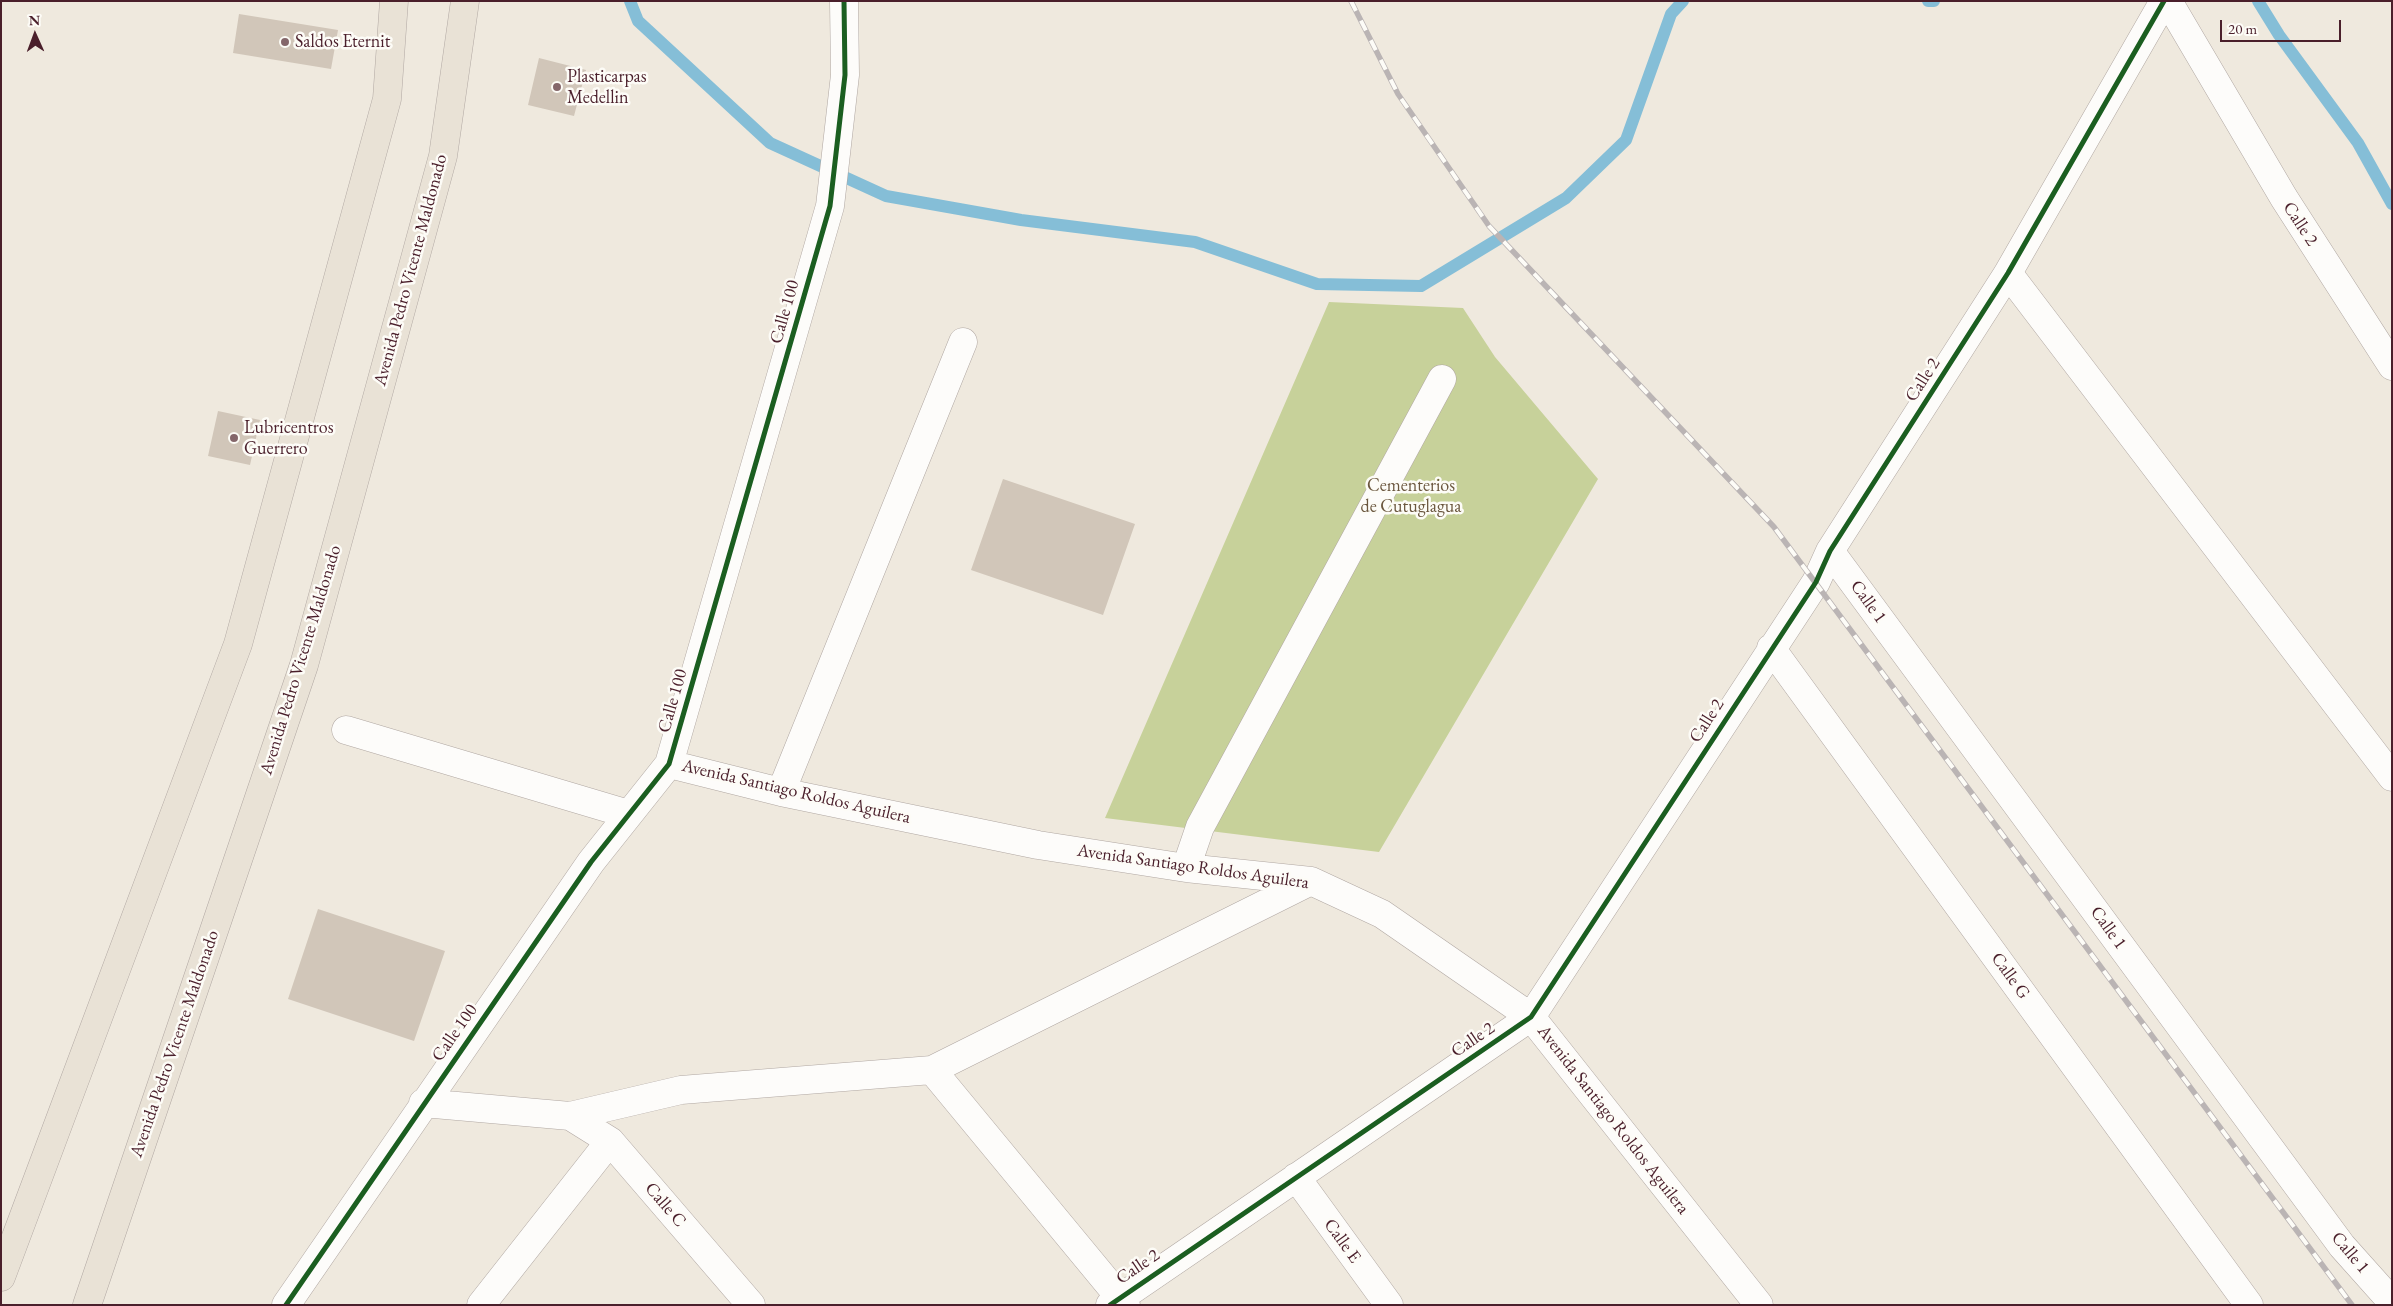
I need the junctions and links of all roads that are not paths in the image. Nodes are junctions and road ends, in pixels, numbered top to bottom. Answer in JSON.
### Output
{"nodes":[{"id":1,"x":394,"y":1,"type":"edge"},
{"id":2,"x":465,"y":1,"type":"edge"},
{"id":3,"x":844,"y":1,"type":"edge"},
{"id":4,"x":2166,"y":1,"type":"edge"},
{"id":5,"x":2008,"y":273,"type":"junction"},
{"id":6,"x":963,"y":342,"type":"dead end"},
{"id":7,"x":2392,"y":366,"type":"edge"},
{"id":8,"x":1442,"y":379,"type":"dead end"},
{"id":9,"x":1830,"y":551,"type":"junction"},
{"id":10,"x":1771,"y":648,"type":"junction"},
{"id":11,"x":346,"y":730,"type":"dead end"},
{"id":12,"x":669,"y":764,"type":"junction"},
{"id":13,"x":2392,"y":777,"type":"edge"},
{"id":14,"x":781,"y":792,"type":"junction"},
{"id":15,"x":628,"y":814,"type":"junction"},
{"id":16,"x":1186,"y":868,"type":"junction"},
{"id":17,"x":1311,"y":881,"type":"junction"},
{"id":18,"x":1531,"y":1017,"type":"junction"},
{"id":19,"x":932,"y":1070,"type":"junction"},
{"id":20,"x":423,"y":1104,"type":"junction"},
{"id":21,"x":570,"y":1116,"type":"junction"},
{"id":22,"x":610,"y":1141,"type":"junction"},
{"id":23,"x":1296,"y":1176,"type":"junction"},
{"id":24,"x":1,"y":1277,"type":"edge"},
{"id":25,"x":1118,"y":1302,"type":"edge"},
{"id":26,"x":2392,"y":1302,"type":"edge"},
{"id":27,"x":86,"y":1305,"type":"edge"},
{"id":28,"x":286,"y":1305,"type":"edge"},
{"id":29,"x":481,"y":1305,"type":"edge"},
{"id":30,"x":751,"y":1305,"type":"edge"},
{"id":31,"x":1389,"y":1305,"type":"edge"},
{"id":32,"x":1759,"y":1305,"type":"edge"},
{"id":33,"x":2249,"y":1305,"type":"edge"}],
"edges":[{"from":1,"to":24,"type":"main road"},
{"from":2,"to":27,"type":"main road","name":"Avenida Pedro Vicente Maldonado"},
{"from":3,"to":12,"type":"street","name":"Calle 100"},
{"from":4,"to":5,"type":"street","name":"Calle 2"},
{"from":4,"to":7,"type":"street","name":"Calle 2"},
{"from":5,"to":9,"type":"street","name":"Calle 2"},
{"from":5,"to":13,"type":"street"},
{"from":6,"to":14,"type":"street"},
{"from":8,"to":16,"type":"street"},
{"from":9,"to":10,"type":"street","name":"Calle 2"},
{"from":9,"to":26,"type":"street","name":"Calle 1"},
{"from":10,"to":18,"type":"street","name":"Calle 2"},
{"from":10,"to":33,"type":"street","name":"Calle G"},
{"from":11,"to":15,"type":"street"},
{"from":12,"to":14,"type":"street","name":"Avenida Santiago Roldos Aguilera"},
{"from":12,"to":15,"type":"street","name":"Calle 100"},
{"from":14,"to":16,"type":"street","name":"Avenida Santiago Roldos Aguilera"},
{"from":15,"to":20,"type":"street","name":"Calle 100"},
{"from":16,"to":17,"type":"street","name":"Avenida Santiago Roldos Aguilera"},
{"from":17,"to":18,"type":"street","name":"Avenida Santiago Roldos Aguilera"},
{"from":17,"to":19,"type":"street"},
{"from":18,"to":23,"type":"street","name":"Calle 2"},
{"from":18,"to":32,"type":"street","name":"Avenida Santiago Roldos Aguilera"},
{"from":19,"to":21,"type":"street"},
{"from":19,"to":25,"type":"street"},
{"from":20,"to":21,"type":"street"},
{"from":20,"to":28,"type":"street","name":"Calle 100"},
{"from":21,"to":22,"type":"street","name":"Calle C"},
{"from":22,"to":29,"type":"street"},
{"from":22,"to":30,"type":"street","name":"Calle C"},
{"from":23,"to":25,"type":"street","name":"Calle 2"},
{"from":23,"to":31,"type":"street","name":"Calle E"}]}
